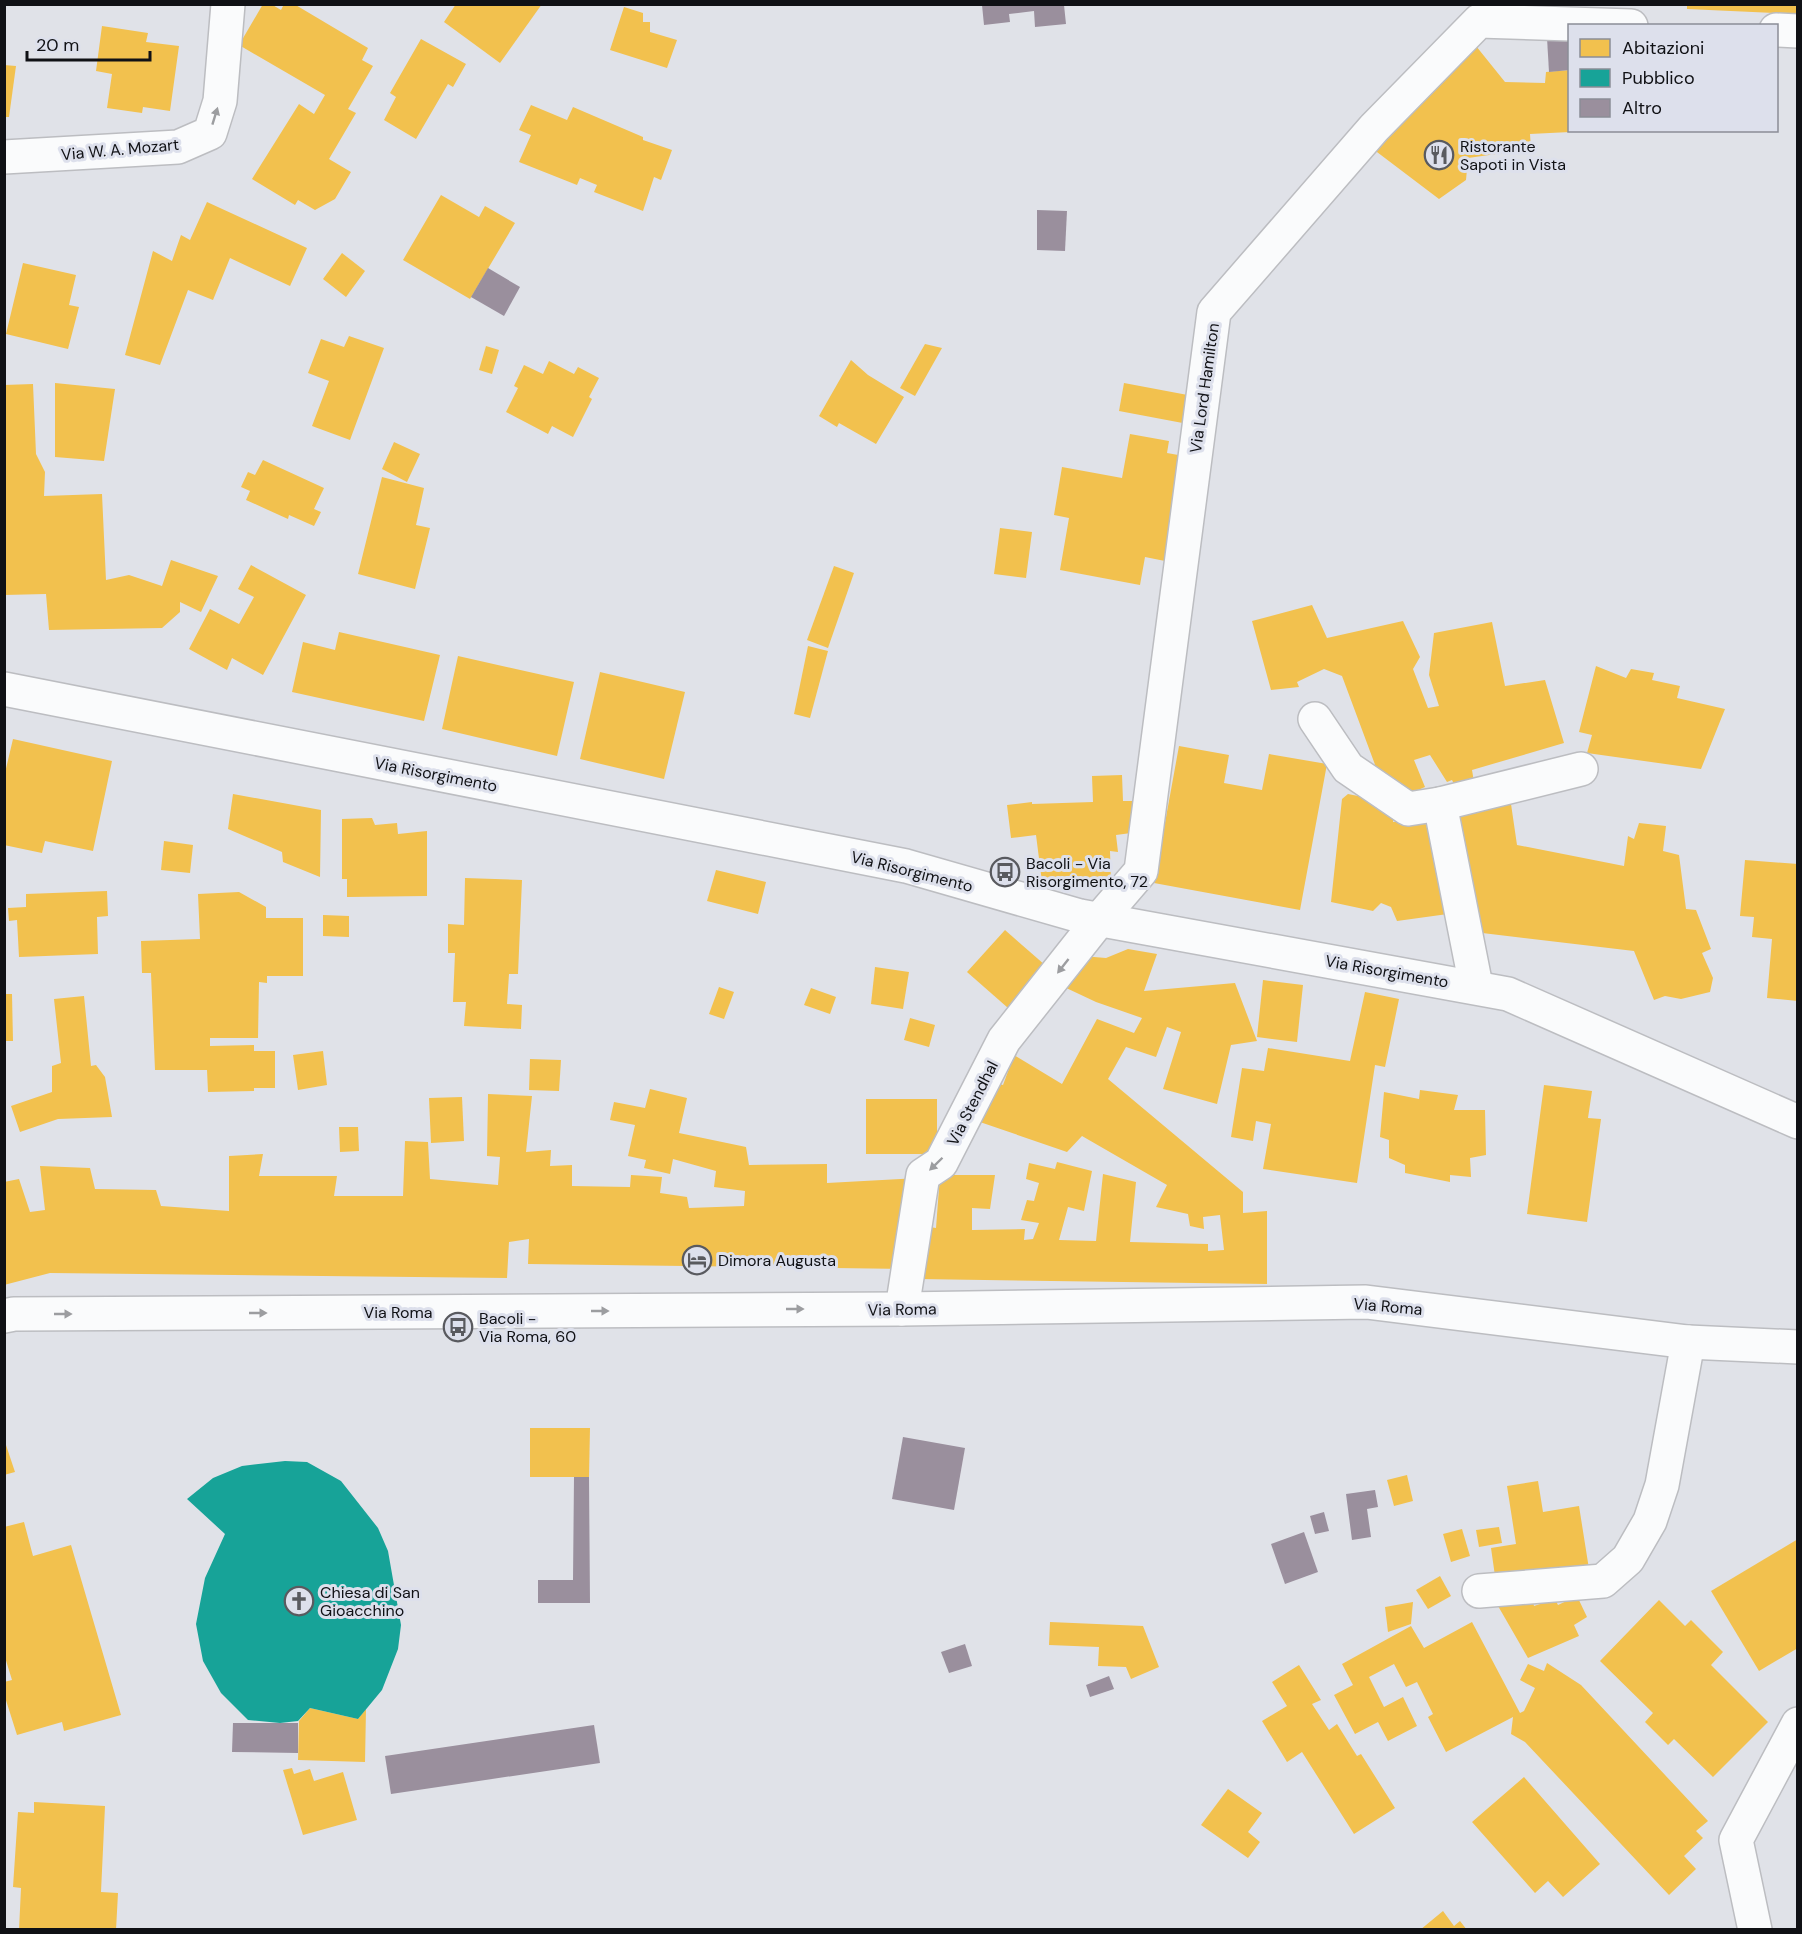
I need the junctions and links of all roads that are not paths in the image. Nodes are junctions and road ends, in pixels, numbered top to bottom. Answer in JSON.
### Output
{"nodes":[{"id":1,"x":228,"y":4,"type":"edge"},
{"id":2,"x":1570,"y":24,"type":"edge"},
{"id":3,"x":1778,"y":30,"type":"edge"},
{"id":4,"x":1797,"y":31,"type":"edge"},
{"id":5,"x":4,"y":157,"type":"edge"},
{"id":6,"x":4,"y":689,"type":"edge"},
{"id":7,"x":1315,"y":719,"type":"dead end"},
{"id":8,"x":1581,"y":769,"type":"dead end"},
{"id":9,"x":1440,"y":804,"type":"junction"},
{"id":10,"x":1099,"y":920,"type":"junction"},
{"id":11,"x":1476,"y":986,"type":"junction"},
{"id":12,"x":1797,"y":1122,"type":"edge"},
{"id":13,"x":902,"y":1309,"type":"junction"},
{"id":14,"x":4,"y":1316,"type":"edge"},
{"id":15,"x":1688,"y":1342,"type":"junction"},
{"id":16,"x":1797,"y":1347,"type":"edge"},
{"id":17,"x":1479,"y":1591,"type":"dead end"},
{"id":18,"x":1797,"y":1724,"type":"edge"},
{"id":19,"x":1755,"y":1929,"type":"edge"}],
"edges":[{"from":5,"to":1,"type":"street","name":"Via W. A. Mozart","one_way":true},
{"from":2,"to":10,"type":"street","name":"Via Lord Hamilton"},
{"from":3,"to":4,"type":"street"},
{"from":6,"to":10,"type":"street","name":"Via Risorgimento"},
{"from":7,"to":9,"type":"street"},
{"from":8,"to":9,"type":"street"},
{"from":9,"to":11,"type":"street"},
{"from":10,"to":11,"type":"street","name":"Via Risorgimento"},
{"from":10,"to":13,"type":"street","name":"Via Stendhal","one_way":true},
{"from":11,"to":12,"type":"street","name":"Via Risorgimento"},
{"from":14,"to":13,"type":"street","name":"Via Roma","one_way":true},
{"from":13,"to":15,"type":"street","name":"Via Roma"},
{"from":15,"to":16,"type":"street","name":"Via Roma"},
{"from":15,"to":17,"type":"street"},
{"from":18,"to":19,"type":"street"}]}
